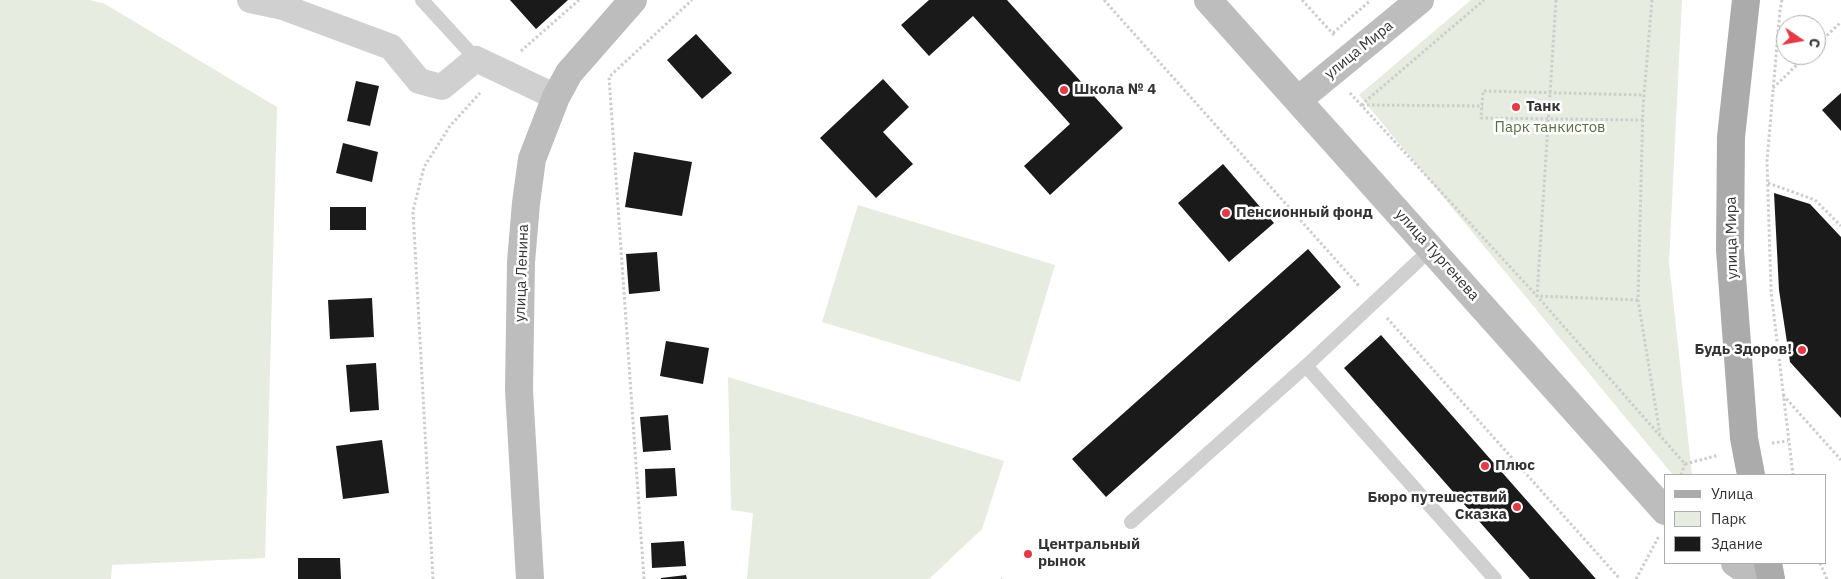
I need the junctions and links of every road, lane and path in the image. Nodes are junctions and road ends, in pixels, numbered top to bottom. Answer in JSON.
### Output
{"nodes":[{"id":1,"x":250,"y":0,"type":"edge"},
{"id":2,"x":422,"y":0,"type":"edge"},
{"id":3,"x":578,"y":0,"type":"edge"},
{"id":4,"x":633,"y":0,"type":"edge"},
{"id":5,"x":692,"y":0,"type":"edge"},
{"id":6,"x":1208,"y":0,"type":"edge"},
{"id":7,"x":1371,"y":0,"type":"edge"},
{"id":8,"x":1420,"y":0,"type":"edge"},
{"id":9,"x":1484,"y":0,"type":"edge"},
{"id":10,"x":1556,"y":0,"type":"edge"},
{"id":11,"x":1652,"y":0,"type":"edge"},
{"id":12,"x":1746,"y":0,"type":"edge"},
{"id":13,"x":1782,"y":0,"type":"edge"},
{"id":14,"x":1841,"y":22,"type":"edge"},
{"id":15,"x":1332,"y":33,"type":"dead end"},
{"id":16,"x":1826,"y":36,"type":"edge"},
{"id":17,"x":476,"y":59,"type":"junction"},
{"id":18,"x":1797,"y":65,"type":"edge"},
{"id":19,"x":500,"y":70,"type":"junction"},
{"id":20,"x":1773,"y":88,"type":"junction"},
{"id":21,"x":1550,"y":92,"type":"junction"},
{"id":22,"x":1644,"y":94,"type":"junction"},
{"id":23,"x":556,"y":97,"type":"junction"},
{"id":24,"x":1298,"y":100,"type":"junction"},
{"id":25,"x":1361,"y":105,"type":"junction"},
{"id":26,"x":1483,"y":106,"type":"junction"},
{"id":27,"x":1548,"y":118,"type":"junction"},
{"id":28,"x":1643,"y":120,"type":"junction"},
{"id":29,"x":1768,"y":184,"type":"junction"},
{"id":30,"x":1841,"y":226,"type":"edge"},
{"id":31,"x":1431,"y":249,"type":"junction"},
{"id":32,"x":1537,"y":296,"type":"junction"},
{"id":33,"x":1638,"y":300,"type":"junction"},
{"id":34,"x":1306,"y":366,"type":"junction"},
{"id":35,"x":1783,"y":395,"type":"junction"},
{"id":36,"x":1660,"y":435,"type":"junction"},
{"id":37,"x":1841,"y":460,"type":"edge"},
{"id":38,"x":1682,"y":474,"type":"edge"},
{"id":39,"x":1751,"y":474,"type":"edge"},
{"id":40,"x":1793,"y":474,"type":"edge"},
{"id":41,"x":1663,"y":521,"type":"edge"},
{"id":42,"x":1131,"y":522,"type":"dead end"},
{"id":43,"x":1736,"y":564,"type":"edge"},
{"id":44,"x":1768,"y":564,"type":"edge"},
{"id":45,"x":1820,"y":564,"type":"edge"},
{"id":46,"x":434,"y":579,"type":"edge"},
{"id":47,"x":530,"y":579,"type":"edge"},
{"id":48,"x":644,"y":579,"type":"edge"},
{"id":49,"x":1495,"y":579,"type":"edge"},
{"id":50,"x":1636,"y":579,"type":"edge"},
{"id":51,"x":1758,"y":579,"type":"edge"},
{"id":52,"x":1771,"y":579,"type":"edge"},
{"id":53,"x":1827,"y":579,"type":"edge"}],
"edges":[{"from":1,"to":17,"type":"street"},
{"from":2,"to":17,"type":"lane"},
{"from":3,"to":19,"type":"path"},
{"from":4,"to":23,"type":"main road","name":"улица Ленина"},
{"from":5,"to":48,"type":"path"},
{"from":6,"to":24,"type":"main road","name":"улица Тургенева"},
{"from":7,"to":15,"type":"path"},
{"from":8,"to":24,"type":"main road","name":"улица Мира"},
{"from":9,"to":25,"type":"path"},
{"from":10,"to":21,"type":"path"},
{"from":11,"to":22,"type":"path"},
{"from":12,"to":39,"type":"main road","name":"улица Мира"},
{"from":13,"to":20,"type":"path"},
{"from":14,"to":16,"type":"path"},
{"from":17,"to":19,"type":"street"},
{"from":18,"to":20,"type":"path"},
{"from":19,"to":23,"type":"street"},
{"from":19,"to":46,"type":"path"},
{"from":20,"to":29,"type":"path"},
{"from":21,"to":22,"type":"path"},
{"from":21,"to":26,"type":"path"},
{"from":21,"to":27,"type":"path"},
{"from":22,"to":28,"type":"path"},
{"from":23,"to":47,"type":"main road","name":"улица Ленина"},
{"from":24,"to":31,"type":"main road","name":"улица Тургенева"},
{"from":25,"to":26,"type":"path"},
{"from":25,"to":32,"type":"path"},
{"from":26,"to":27,"type":"path"},
{"from":27,"to":28,"type":"path"},
{"from":27,"to":32,"type":"path"},
{"from":28,"to":33,"type":"path"},
{"from":29,"to":30,"type":"path"},
{"from":29,"to":35,"type":"path"},
{"from":31,"to":34,"type":"lane"},
{"from":31,"to":41,"type":"main road","name":"улица Тургенева"},
{"from":32,"to":33,"type":"path"},
{"from":32,"to":36,"type":"path"},
{"from":33,"to":36,"type":"path"},
{"from":34,"to":42,"type":"lane"},
{"from":34,"to":49,"type":"lane"},
{"from":35,"to":37,"type":"path"},
{"from":35,"to":40,"type":"path"},
{"from":36,"to":38,"type":"path"},
{"from":41,"to":50,"type":"path"},
{"from":43,"to":51,"type":"main road"},
{"from":44,"to":52,"type":"main road"},
{"from":45,"to":53,"type":"path"}]}
